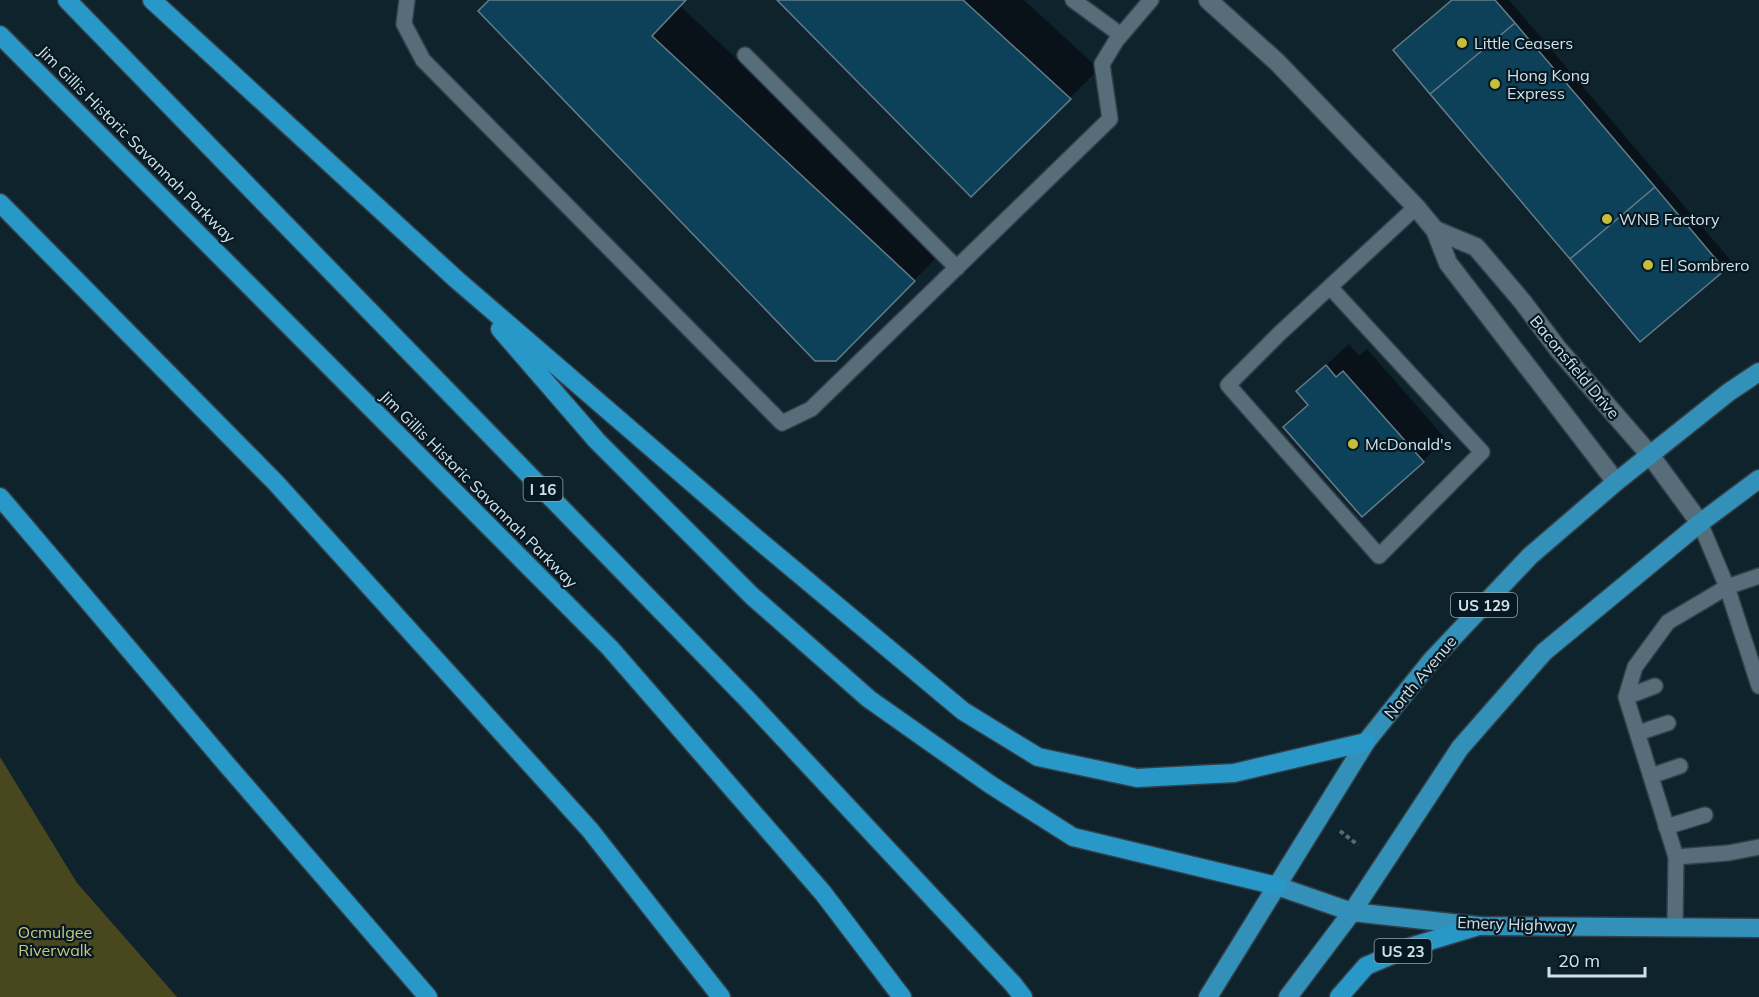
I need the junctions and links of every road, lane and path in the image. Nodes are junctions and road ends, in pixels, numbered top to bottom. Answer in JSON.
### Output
{"nodes":[{"id":1,"x":67,"y":0,"type":"edge"},
{"id":2,"x":152,"y":0,"type":"edge"},
{"id":3,"x":407,"y":0,"type":"edge"},
{"id":4,"x":1073,"y":0,"type":"edge"},
{"id":5,"x":1151,"y":0,"type":"edge"},
{"id":6,"x":1208,"y":0,"type":"edge"},
{"id":7,"x":0,"y":34,"type":"edge"},
{"id":8,"x":1121,"y":35,"type":"junction"},
{"id":9,"x":745,"y":55,"type":"dead end"},
{"id":10,"x":0,"y":203,"type":"edge"},
{"id":11,"x":1416,"y":207,"type":"junction"},
{"id":12,"x":1435,"y":230,"type":"junction"},
{"id":13,"x":957,"y":268,"type":"junction"},
{"id":14,"x":457,"y":280,"type":"junction"},
{"id":15,"x":1330,"y":287,"type":"junction"},
{"id":16,"x":1759,"y":372,"type":"edge"},
{"id":17,"x":1650,"y":455,"type":"junction"},
{"id":18,"x":1759,"y":479,"type":"edge"},
{"id":19,"x":1616,"y":482,"type":"junction"},
{"id":20,"x":0,"y":497,"type":"edge"},
{"id":21,"x":1700,"y":524,"type":"junction"},
{"id":22,"x":1759,"y":576,"type":"edge"},
{"id":23,"x":1727,"y":587,"type":"junction"},
{"id":24,"x":1655,"y":686,"type":"dead end"},
{"id":25,"x":1756,"y":691,"type":"edge"},
{"id":26,"x":1626,"y":697,"type":"junction"},
{"id":27,"x":1668,"y":723,"type":"dead end"},
{"id":28,"x":1638,"y":733,"type":"junction"},
{"id":29,"x":1366,"y":742,"type":"junction"},
{"id":30,"x":1680,"y":766,"type":"dead end"},
{"id":31,"x":1651,"y":776,"type":"junction"},
{"id":32,"x":1705,"y":815,"type":"dead end"},
{"id":33,"x":1666,"y":827,"type":"junction"},
{"id":34,"x":1336,"y":829,"type":"dead end"},
{"id":35,"x":1358,"y":845,"type":"dead end"},
{"id":36,"x":1759,"y":847,"type":"edge"},
{"id":37,"x":1676,"y":857,"type":"junction"},
{"id":38,"x":1277,"y":886,"type":"junction"},
{"id":39,"x":1352,"y":912,"type":"junction"},
{"id":40,"x":1479,"y":926,"type":"junction"},
{"id":41,"x":1675,"y":926,"type":"junction"},
{"id":42,"x":1759,"y":928,"type":"edge"},
{"id":43,"x":1018,"y":990,"type":"edge"},
{"id":44,"x":428,"y":997,"type":"edge"},
{"id":45,"x":721,"y":997,"type":"edge"},
{"id":46,"x":902,"y":997,"type":"edge"},
{"id":47,"x":1208,"y":997,"type":"edge"},
{"id":48,"x":1288,"y":997,"type":"edge"},
{"id":49,"x":1339,"y":997,"type":"edge"}],
"edges":[{"from":1,"to":43,"type":"highway","number":"I 16"},
{"from":2,"to":14,"type":"highway"},
{"from":3,"to":13,"type":"lane"},
{"from":4,"to":8,"type":"lane"},
{"from":5,"to":8,"type":"lane"},
{"from":6,"to":11,"type":"street","name":"Baconsfield Drive"},
{"from":7,"to":46,"type":"highway","name":"Jim Gillis Historic Savannah Parkway"},
{"from":8,"to":13,"type":"lane"},
{"from":9,"to":13,"type":"lane"},
{"from":10,"to":45,"type":"highway"},
{"from":11,"to":12,"type":"street","name":"Baconsfield Drive"},
{"from":11,"to":15,"type":"lane"},
{"from":12,"to":17,"type":"street","name":"Baconsfield Drive"},
{"from":12,"to":19,"type":"street","name":"Baconsfield Drive"},
{"from":14,"to":29,"type":"highway"},
{"from":14,"to":38,"type":"highway"},
{"from":15,"to":15,"type":"lane"},
{"from":16,"to":17,"type":"highway","name":"North Avenue","number":"US 129"},
{"from":17,"to":19,"type":"highway","name":"North Avenue","number":"US 129"},
{"from":17,"to":21,"type":"street","name":"Baconsfield Drive"},
{"from":18,"to":21,"type":"highway"},
{"from":19,"to":29,"type":"highway","name":"North Avenue","number":"US 129"},
{"from":20,"to":44,"type":"highway"},
{"from":21,"to":23,"type":"lane"},
{"from":21,"to":39,"type":"highway"},
{"from":22,"to":23,"type":"lane"},
{"from":23,"to":25,"type":"lane"},
{"from":23,"to":26,"type":"lane"},
{"from":24,"to":26,"type":"lane"},
{"from":26,"to":28,"type":"lane"},
{"from":27,"to":28,"type":"lane"},
{"from":28,"to":31,"type":"lane"},
{"from":29,"to":38,"type":"highway","name":"North Avenue","number":"US 129"},
{"from":30,"to":31,"type":"lane"},
{"from":31,"to":33,"type":"lane"},
{"from":32,"to":33,"type":"lane"},
{"from":33,"to":37,"type":"lane"},
{"from":34,"to":35,"type":"path"},
{"from":36,"to":37,"type":"lane"},
{"from":37,"to":41,"type":"lane"},
{"from":38,"to":39,"type":"highway","name":"Emery Highway","number":"US 23"},
{"from":38,"to":47,"type":"highway","name":"North Avenue"},
{"from":39,"to":40,"type":"highway","name":"Emery Highway","number":"US 23"},
{"from":39,"to":48,"type":"highway"},
{"from":40,"to":41,"type":"highway","name":"Emery Highway","number":"US 23"},
{"from":40,"to":49,"type":"highway","number":"US 23"},
{"from":41,"to":42,"type":"highway","name":"Emery Highway","number":"US 23"}]}
